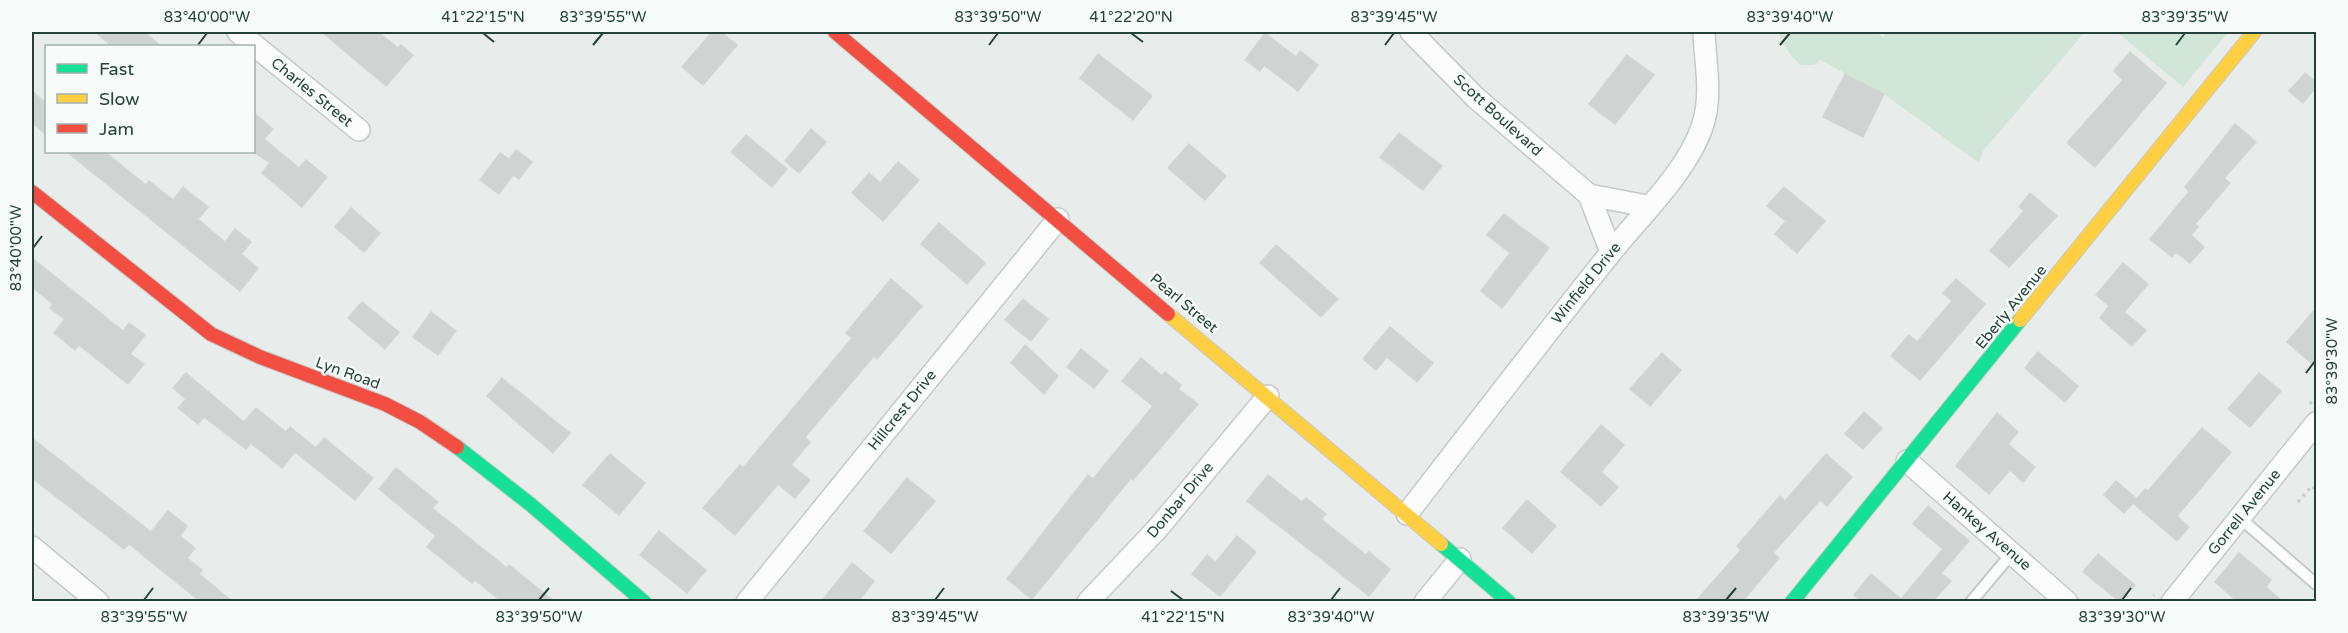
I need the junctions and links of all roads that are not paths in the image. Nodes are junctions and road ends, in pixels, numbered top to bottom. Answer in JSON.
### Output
{"nodes":[{"id":1,"x":238,"y":32,"type":"edge"},
{"id":2,"x":835,"y":32,"type":"edge"},
{"id":3,"x":1411,"y":32,"type":"edge"},
{"id":4,"x":1704,"y":32,"type":"edge"},
{"id":5,"x":2254,"y":32,"type":"edge"},
{"id":6,"x":254,"y":45,"type":"edge"},
{"id":7,"x":255,"y":46,"type":"edge"},
{"id":8,"x":359,"y":130,"type":"dead end"},
{"id":9,"x":32,"y":192,"type":"edge"},
{"id":10,"x":1589,"y":195,"type":"junction"},
{"id":11,"x":1647,"y":206,"type":"junction"},
{"id":12,"x":1058,"y":219,"type":"junction"},
{"id":13,"x":1611,"y":252,"type":"junction"},
{"id":14,"x":1268,"y":396,"type":"junction"},
{"id":15,"x":2316,"y":423,"type":"edge"},
{"id":16,"x":1907,"y":461,"type":"junction"},
{"id":17,"x":1407,"y":514,"type":"junction"},
{"id":18,"x":2240,"y":518,"type":"junction"},
{"id":19,"x":32,"y":547,"type":"edge"},
{"id":20,"x":2012,"y":553,"type":"junction"},
{"id":21,"x":1460,"y":558,"type":"junction"},
{"id":22,"x":2316,"y":584,"type":"edge"},
{"id":23,"x":98,"y":602,"type":"edge"},
{"id":24,"x":644,"y":602,"type":"edge"},
{"id":25,"x":747,"y":602,"type":"edge"},
{"id":26,"x":1088,"y":602,"type":"edge"},
{"id":27,"x":1425,"y":602,"type":"edge"},
{"id":28,"x":1509,"y":602,"type":"edge"},
{"id":29,"x":1792,"y":602,"type":"edge"},
{"id":30,"x":1971,"y":602,"type":"edge"},
{"id":31,"x":2067,"y":602,"type":"edge"},
{"id":32,"x":2172,"y":602,"type":"edge"}],
"edges":[{"from":1,"to":6,"type":"street","name":"Charles Street"},
{"from":2,"to":12,"type":"street","name":"Pearl Street"},
{"from":3,"to":10,"type":"street","name":"Scott Boulevard"},
{"from":4,"to":11,"type":"street","name":"Winfield Drive"},
{"from":5,"to":16,"type":"street","name":"Eberly Avenue"},
{"from":7,"to":8,"type":"street","name":"Charles Street"},
{"from":9,"to":24,"type":"street","name":"Lyn Road"},
{"from":10,"to":11,"type":"street","name":"Scott Boulevard"},
{"from":10,"to":13,"type":"street","name":"Scott Boulevard"},
{"from":11,"to":13,"type":"street","name":"Winfield Drive"},
{"from":12,"to":14,"type":"street","name":"Pearl Street"},
{"from":12,"to":25,"type":"street","name":"Hillcrest Drive"},
{"from":13,"to":17,"type":"street","name":"Winfield Drive"},
{"from":14,"to":17,"type":"street","name":"Pearl Street"},
{"from":14,"to":26,"type":"street","name":"Donbar Drive"},
{"from":15,"to":18,"type":"street","name":"Gorrell Avenue"},
{"from":16,"to":20,"type":"street","name":"Hankey Avenue"},
{"from":16,"to":29,"type":"street","name":"Eberly Avenue"},
{"from":17,"to":21,"type":"street","name":"Pearl Street"},
{"from":18,"to":22,"type":"lane"},
{"from":18,"to":32,"type":"street","name":"Gorrell Avenue"},
{"from":19,"to":23,"type":"street"},
{"from":20,"to":30,"type":"lane"},
{"from":20,"to":31,"type":"street","name":"Hankey Avenue"},
{"from":21,"to":27,"type":"street"},
{"from":21,"to":28,"type":"street","name":"Pearl Street"}]}
